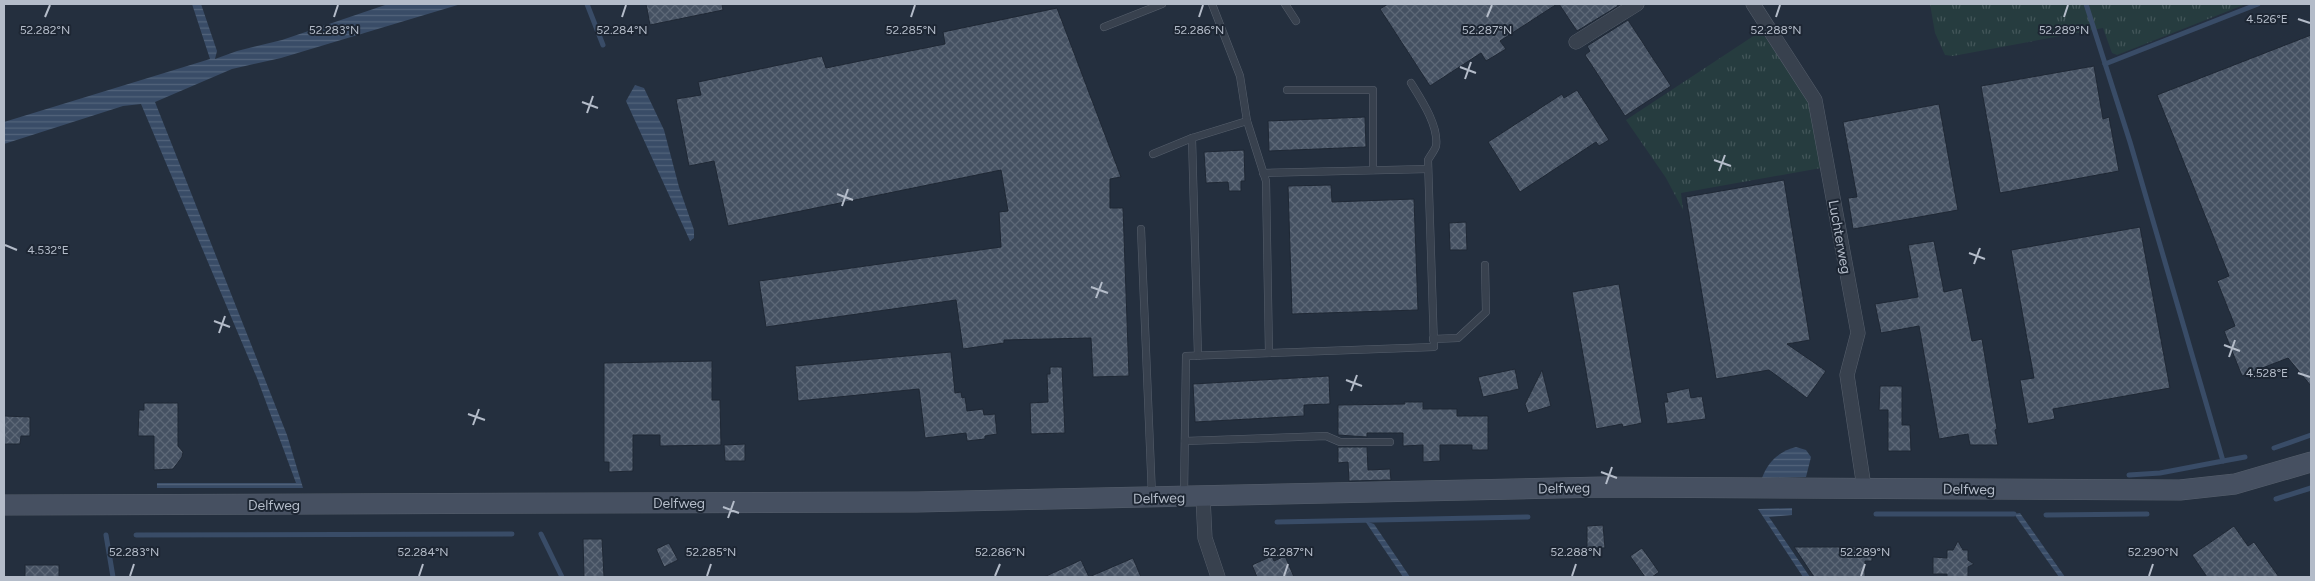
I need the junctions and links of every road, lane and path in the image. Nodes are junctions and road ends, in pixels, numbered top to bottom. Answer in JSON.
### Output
{"nodes":[{"id":1,"x":1162,"y":4,"type":"edge"},
{"id":2,"x":1212,"y":4,"type":"edge"},
{"id":3,"x":1285,"y":4,"type":"edge"},
{"id":4,"x":1637,"y":4,"type":"edge"},
{"id":5,"x":1753,"y":4,"type":"edge"},
{"id":6,"x":1296,"y":21,"type":"dead end"},
{"id":7,"x":1104,"y":28,"type":"dead end"},
{"id":8,"x":1576,"y":42,"type":"dead end"},
{"id":9,"x":1411,"y":83,"type":"dead end"},
{"id":10,"x":1287,"y":90,"type":"dead end"},
{"id":11,"x":1247,"y":121,"type":"junction"},
{"id":12,"x":1192,"y":138,"type":"junction"},
{"id":13,"x":1153,"y":154,"type":"dead end"},
{"id":14,"x":1428,"y":169,"type":"junction"},
{"id":15,"x":1373,"y":170,"type":"junction"},
{"id":16,"x":1263,"y":173,"type":"junction"},
{"id":17,"x":1140,"y":230,"type":"dead end"},
{"id":18,"x":1485,"y":265,"type":"dead end"},
{"id":19,"x":1433,"y":339,"type":"junction"},
{"id":20,"x":1269,"y":353,"type":"junction"},
{"id":21,"x":1198,"y":356,"type":"junction"},
{"id":22,"x":1185,"y":441,"type":"junction"},
{"id":23,"x":1390,"y":442,"type":"dead end"},
{"id":24,"x":2311,"y":462,"type":"edge"},
{"id":25,"x":1864,"y":487,"type":"junction"},
{"id":26,"x":1193,"y":497,"type":"junction"},
{"id":27,"x":1152,"y":498,"type":"junction"},
{"id":28,"x":4,"y":505,"type":"edge"},
{"id":29,"x":1218,"y":577,"type":"edge"}],
"edges":[{"from":1,"to":7,"type":"lane"},
{"from":2,"to":11,"type":"lane"},
{"from":3,"to":6,"type":"lane"},
{"from":4,"to":8,"type":"street"},
{"from":5,"to":25,"type":"street","name":"Luchterweg"},
{"from":9,"to":14,"type":"lane"},
{"from":10,"to":15,"type":"lane"},
{"from":11,"to":12,"type":"lane"},
{"from":11,"to":16,"type":"lane"},
{"from":12,"to":13,"type":"lane"},
{"from":12,"to":21,"type":"lane"},
{"from":14,"to":15,"type":"lane"},
{"from":14,"to":19,"type":"lane"},
{"from":15,"to":16,"type":"lane"},
{"from":16,"to":20,"type":"lane"},
{"from":17,"to":27,"type":"lane"},
{"from":18,"to":19,"type":"lane"},
{"from":19,"to":20,"type":"lane"},
{"from":20,"to":21,"type":"lane"},
{"from":21,"to":22,"type":"lane"},
{"from":22,"to":23,"type":"lane"},
{"from":22,"to":26,"type":"lane"},
{"from":24,"to":25,"type":"main road","name":"Delfweg"},
{"from":25,"to":26,"type":"main road","name":"Delfweg"},
{"from":26,"to":27,"type":"main road","name":"Delfweg"},
{"from":26,"to":29,"type":"street"},
{"from":27,"to":28,"type":"main road","name":"Delfweg"}]}
